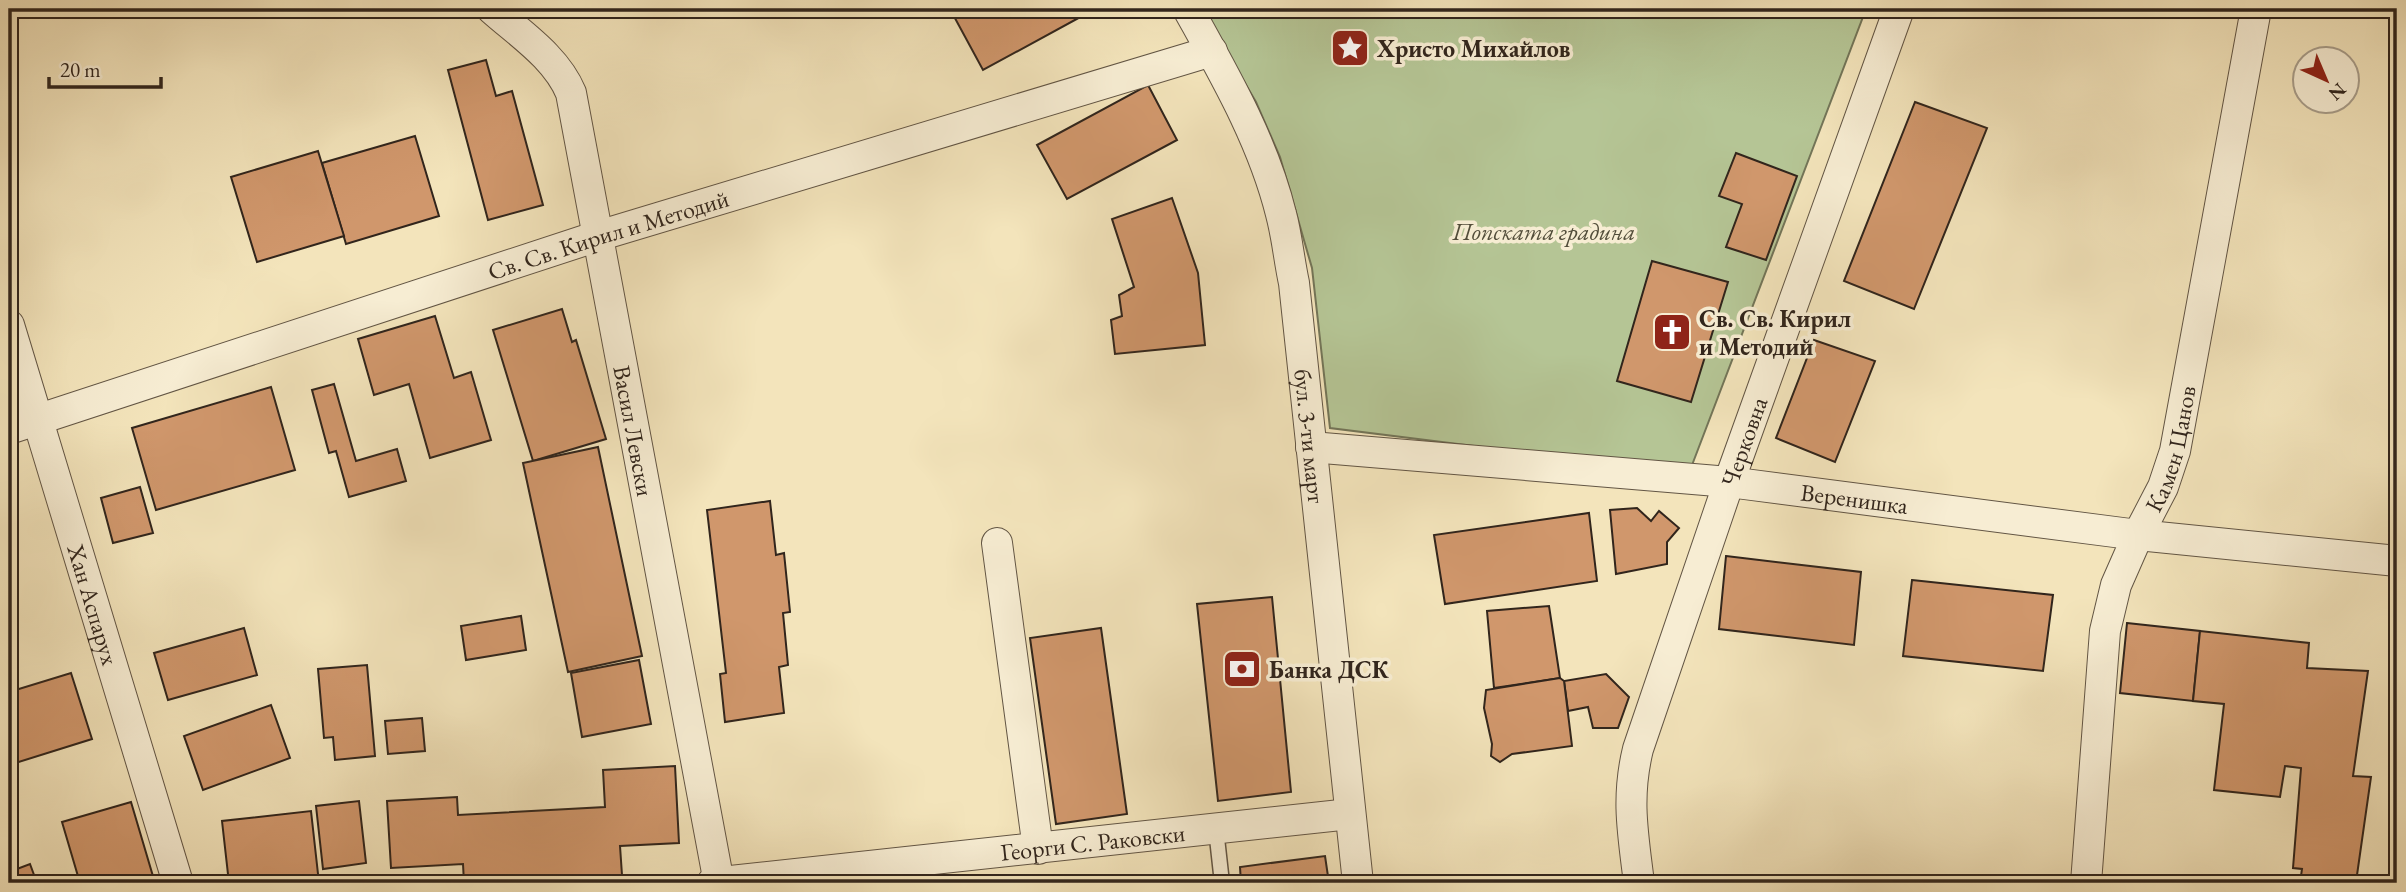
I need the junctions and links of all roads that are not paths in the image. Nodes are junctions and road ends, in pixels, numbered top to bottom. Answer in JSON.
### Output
{"nodes":[{"id":1,"x":492,"y":9,"type":"edge"},
{"id":2,"x":1188,"y":9,"type":"edge"},
{"id":3,"x":1899,"y":9,"type":"edge"},
{"id":4,"x":2256,"y":9,"type":"edge"},
{"id":5,"x":1212,"y":51,"type":"junction"},
{"id":6,"x":598,"y":236,"type":"junction"},
{"id":7,"x":9,"y":325,"type":"edge"},
{"id":8,"x":37,"y":419,"type":"junction"},
{"id":9,"x":9,"y":429,"type":"edge"},
{"id":10,"x":1311,"y":447,"type":"junction"},
{"id":11,"x":1729,"y":482,"type":"junction"},
{"id":12,"x":2138,"y":536,"type":"junction"},
{"id":13,"x":997,"y":543,"type":"dead end"},
{"id":14,"x":2397,"y":561,"type":"edge"},
{"id":15,"x":1350,"y":814,"type":"junction"},
{"id":16,"x":1216,"y":829,"type":"junction"},
{"id":17,"x":1038,"y":849,"type":"junction"},
{"id":18,"x":178,"y":883,"type":"edge"},
{"id":19,"x":712,"y":883,"type":"edge"},
{"id":20,"x":719,"y":883,"type":"edge"},
{"id":21,"x":1222,"y":883,"type":"edge"},
{"id":22,"x":1358,"y":883,"type":"edge"},
{"id":23,"x":1639,"y":883,"type":"edge"},
{"id":24,"x":2086,"y":883,"type":"edge"}],
"edges":[{"from":1,"to":6,"type":"street","name":"Васил Левски"},
{"from":2,"to":5,"type":"street","name":"бул. 3-ти март"},
{"from":3,"to":11,"type":"street","name":"Черковна"},
{"from":4,"to":12,"type":"street","name":"Камен Цанов"},
{"from":5,"to":6,"type":"street","name":"Св. Св. Кирил и Методий"},
{"from":5,"to":10,"type":"street","name":"бул. 3-ти март"},
{"from":6,"to":8,"type":"street","name":"Св. Св. Кирил и Методий"},
{"from":6,"to":20,"type":"street","name":"Васил Левски"},
{"from":7,"to":8,"type":"street","name":"Хан Аспарух"},
{"from":8,"to":9,"type":"street","name":"Св. Св. Кирил и Методий"},
{"from":8,"to":18,"type":"street","name":"Хан Аспарух"},
{"from":10,"to":11,"type":"street","name":"Веренишка"},
{"from":10,"to":15,"type":"street","name":"бул. 3-ти март"},
{"from":11,"to":12,"type":"street","name":"Веренишка"},
{"from":11,"to":23,"type":"street","name":"Черковна"},
{"from":12,"to":14,"type":"street","name":"Веренишка"},
{"from":12,"to":24,"type":"street","name":"Камен Цанов"},
{"from":13,"to":17,"type":"street"},
{"from":15,"to":16,"type":"street","name":"Георги С. Раковски"},
{"from":15,"to":22,"type":"street","name":"бул. 3-ти март"},
{"from":16,"to":17,"type":"street","name":"Георги С. Раковски"},
{"from":16,"to":21,"type":"lane"},
{"from":17,"to":20,"type":"street","name":"Георги С. Раковски"},
{"from":19,"to":20,"type":"street","name":"Георги С. Раковски"}]}
